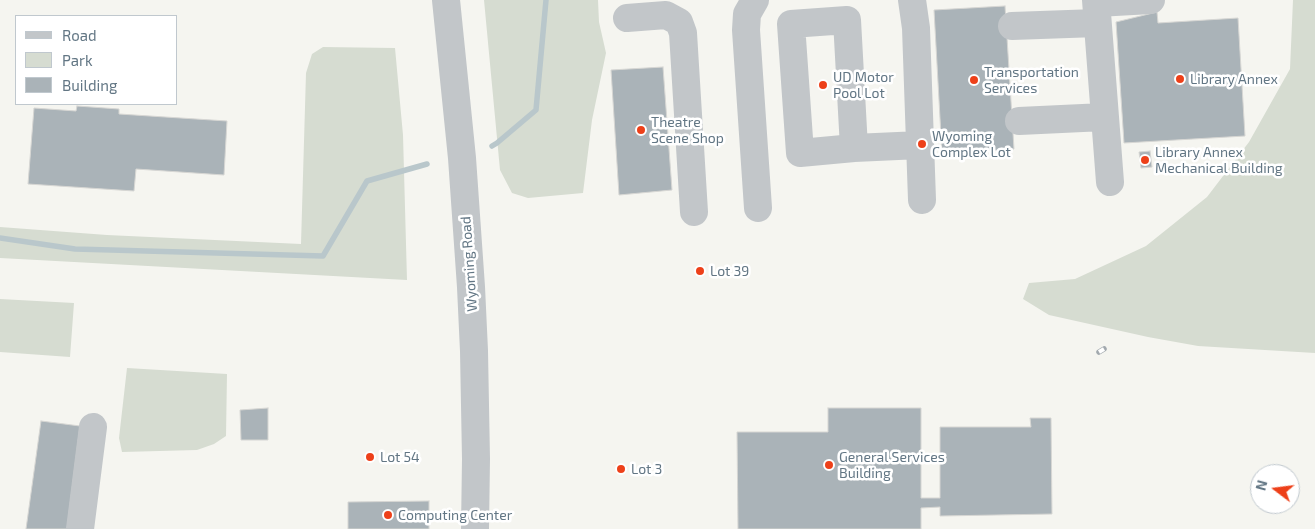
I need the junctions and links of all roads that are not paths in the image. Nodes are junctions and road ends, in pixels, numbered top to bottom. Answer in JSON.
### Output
{"nodes":[{"id":1,"x":446,"y":0,"type":"edge"},
{"id":2,"x":755,"y":0,"type":"edge"},
{"id":3,"x":912,"y":0,"type":"edge"},
{"id":4,"x":1152,"y":0,"type":"edge"},
{"id":5,"x":1097,"y":9,"type":"edge"},
{"id":6,"x":627,"y":18,"type":"dead end"},
{"id":7,"x":1012,"y":26,"type":"dead end"},
{"id":8,"x":1104,"y":117,"type":"junction"},
{"id":9,"x":1019,"y":121,"type":"dead end"},
{"id":10,"x":920,"y":145,"type":"junction"},
{"id":11,"x":854,"y":148,"type":"junction"},
{"id":12,"x":1110,"y":182,"type":"dead end"},
{"id":13,"x":922,"y":200,"type":"dead end"},
{"id":14,"x":758,"y":208,"type":"dead end"},
{"id":15,"x":694,"y":212,"type":"dead end"},
{"id":16,"x":93,"y":427,"type":"dead end"},
{"id":17,"x":80,"y":529,"type":"edge"},
{"id":18,"x":475,"y":529,"type":"edge"}],
"edges":[{"from":1,"to":18,"type":"street","name":"Wyoming Road"},
{"from":2,"to":14,"type":"street"},
{"from":3,"to":10,"type":"street"},
{"from":4,"to":5,"type":"street"},
{"from":5,"to":7,"type":"street"},
{"from":5,"to":8,"type":"street"},
{"from":6,"to":15,"type":"street"},
{"from":8,"to":9,"type":"street"},
{"from":8,"to":12,"type":"street"},
{"from":10,"to":11,"type":"street"},
{"from":10,"to":13,"type":"street"},
{"from":11,"to":11,"type":"street"},
{"from":16,"to":17,"type":"street"}]}
